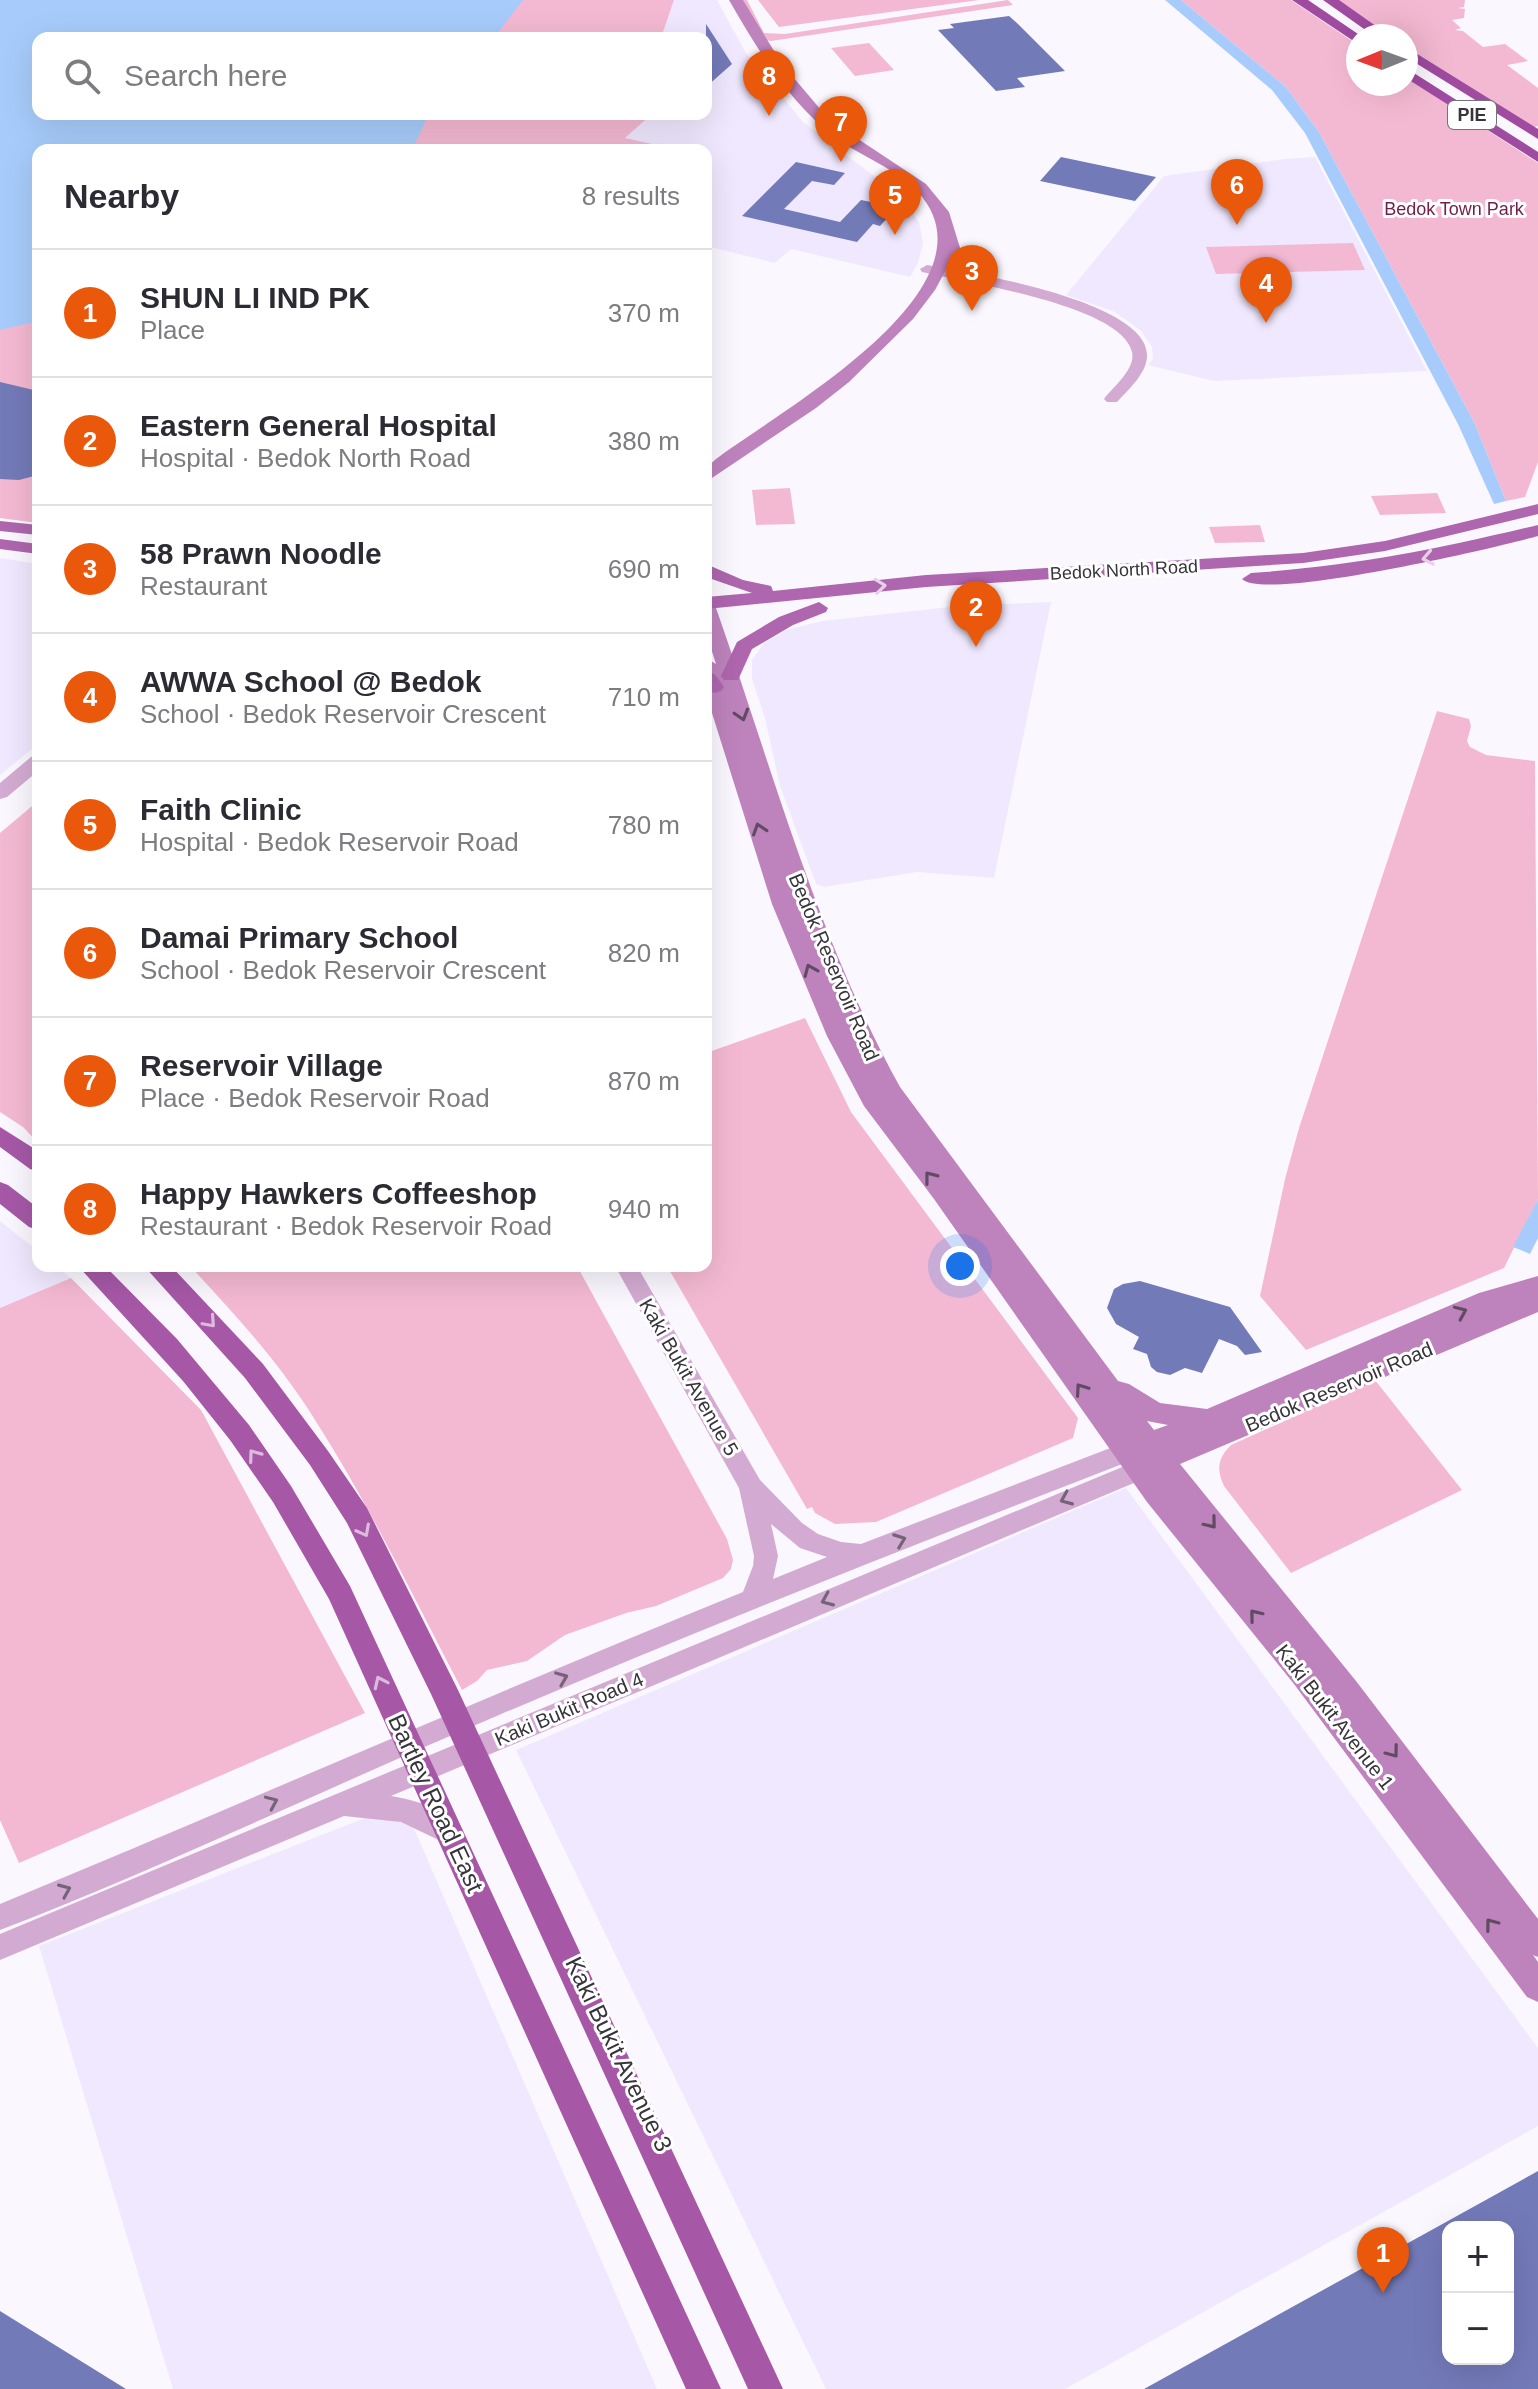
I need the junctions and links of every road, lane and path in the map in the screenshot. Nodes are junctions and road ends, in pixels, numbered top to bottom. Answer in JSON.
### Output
{"nodes":[{"id":1,"x":722,"y":0,"type":"edge"},
{"id":2,"x":736,"y":0,"type":"edge"},
{"id":3,"x":1299,"y":0,"type":"edge"},
{"id":4,"x":1330,"y":0,"type":"edge"},
{"id":5,"x":1365,"y":24,"type":"edge"},
{"id":6,"x":1346,"y":32,"type":"edge"},
{"id":7,"x":1418,"y":59,"type":"edge"},
{"id":8,"x":1418,"y":80,"type":"edge"},
{"id":9,"x":1538,"y":135,"type":"edge"},
{"id":10,"x":1538,"y":158,"type":"edge"},
{"id":11,"x":947,"y":236,"type":"junction"},
{"id":12,"x":931,"y":277,"type":"junction"},
{"id":13,"x":974,"y":281,"type":"junction"},
{"id":14,"x":712,"y":456,"type":"edge"},
{"id":15,"x":712,"y":472,"type":"edge"},
{"id":16,"x":1538,"y":509,"type":"edge"},
{"id":17,"x":0,"y":526,"type":"edge"},
{"id":18,"x":32,"y":529,"type":"edge"},
{"id":19,"x":1538,"y":530,"type":"edge"},
{"id":20,"x":0,"y":544,"type":"edge"},
{"id":21,"x":32,"y":548,"type":"edge"},
{"id":22,"x":712,"y":572,"type":"edge"},
{"id":23,"x":802,"y":593,"type":"junction"},
{"id":24,"x":819,"y":608,"type":"junction"},
{"id":25,"x":712,"y":611,"type":"edge"},
{"id":26,"x":712,"y":612,"type":"edge"},
{"id":27,"x":712,"y":646,"type":"edge"},
{"id":28,"x":717,"y":679,"type":"edge"},
{"id":29,"x":32,"y":766,"type":"edge"},
{"id":30,"x":32,"y":785,"type":"edge"},
{"id":31,"x":0,"y":793,"type":"edge"},
{"id":32,"x":0,"y":811,"type":"edge"},
{"id":33,"x":0,"y":1135,"type":"edge"},
{"id":34,"x":32,"y":1159,"type":"edge"},
{"id":35,"x":0,"y":1191,"type":"edge"},
{"id":36,"x":32,"y":1216,"type":"edge"},
{"id":37,"x":96,"y":1272,"type":"edge"},
{"id":38,"x":162,"y":1272,"type":"edge"},
{"id":39,"x":629,"y":1272,"type":"edge"},
{"id":40,"x":1538,"y":1285,"type":"edge"},
{"id":41,"x":1538,"y":1302,"type":"edge"},
{"id":42,"x":1096,"y":1372,"type":"junction"},
{"id":43,"x":1214,"y":1419,"type":"junction"},
{"id":44,"x":1145,"y":1457,"type":"junction"},
{"id":45,"x":751,"y":1487,"type":"junction"},
{"id":46,"x":862,"y":1554,"type":"junction"},
{"id":47,"x":752,"y":1601,"type":"junction"},
{"id":48,"x":460,"y":1719,"type":"junction"},
{"id":49,"x":405,"y":1743,"type":"junction"},
{"id":50,"x":475,"y":1749,"type":"junction"},
{"id":51,"x":419,"y":1773,"type":"junction"},
{"id":52,"x":332,"y":1808,"type":"junction"},
{"id":53,"x":447,"y":1832,"type":"junction"},
{"id":54,"x":3,"y":1926,"type":"edge"},
{"id":55,"x":1538,"y":1943,"type":"edge"},
{"id":56,"x":1538,"y":1987,"type":"edge"},
{"id":57,"x":704,"y":2389,"type":"edge"},
{"id":58,"x":715,"y":2389,"type":"edge"},
{"id":59,"x":766,"y":2389,"type":"edge"},
{"id":60,"x":780,"y":2389,"type":"edge"}],
"edges":[{"from":1,"to":12,"type":"main road"},
{"from":2,"to":11,"type":"main road"},
{"from":3,"to":6,"type":"highway"},
{"from":4,"to":5,"type":"highway"},
{"from":7,"to":9,"type":"highway","number":"PIE"},
{"from":8,"to":10,"type":"highway","number":"PIE"},
{"from":11,"to":12,"type":"main road"},
{"from":11,"to":13,"type":"main road"},
{"from":12,"to":13,"type":"main road"},
{"from":12,"to":13,"type":"street"},
{"from":12,"to":14,"type":"main road"},
{"from":12,"to":15,"type":"main road"},
{"from":13,"to":13,"type":"street"},
{"from":23,"to":16,"type":"main road","name":"Bedok North Road","one_way":true},
{"from":17,"to":18,"type":"main road"},
{"from":19,"to":24,"type":"main road","name":"Bedok North Road","one_way":true},
{"from":20,"to":21,"type":"main road"},
{"from":22,"to":23,"type":"main road"},
{"from":23,"to":25,"type":"main road","name":"Bedok North Road"},
{"from":24,"to":26,"type":"main road","name":"Bedok North Road"},
{"from":24,"to":28,"type":"main road"},
{"from":27,"to":28,"type":"main road","name":"Bedok Reservoir Road"},
{"from":28,"to":42,"type":"main road","name":"Bedok Reservoir Road","one_way":true},
{"from":44,"to":28,"type":"main road","name":"Bedok Reservoir Road","one_way":true},
{"from":29,"to":31,"type":"street"},
{"from":30,"to":32,"type":"street"},
{"from":33,"to":34,"type":"highway"},
{"from":35,"to":36,"type":"highway"},
{"from":57,"to":37,"type":"highway","name":"Bartley Road East","one_way":true},
{"from":38,"to":59,"type":"highway","one_way":true},
{"from":39,"to":45,"type":"street","name":"Kaki Bukit Avenue 5"},
{"from":43,"to":40,"type":"main road","name":"Bedok Reservoir Road","one_way":true},
{"from":41,"to":44,"type":"main road","name":"Bedok Reservoir Road"},
{"from":42,"to":43,"type":"main road"},
{"from":42,"to":44,"type":"main road","name":"Bedok Reservoir Road"},
{"from":43,"to":44,"type":"main road","name":"Bedok Reservoir Road"},
{"from":46,"to":44,"type":"street","name":"Kaki Bukit Road 4","one_way":true},
{"from":44,"to":50,"type":"street","name":"Kaki Bukit Road 4","one_way":true},
{"from":44,"to":55,"type":"main road","name":"Kaki Bukit Avenue 1","one_way":true},
{"from":56,"to":44,"type":"main road","name":"Kaki Bukit Avenue 1","one_way":true},
{"from":45,"to":46,"type":"street"},
{"from":45,"to":47,"type":"street"},
{"from":46,"to":47,"type":"street","name":"Kaki Bukit Road 4"},
{"from":48,"to":47,"type":"street","name":"Kaki Bukit Road 4","one_way":true},
{"from":48,"to":49,"type":"street","name":"Kaki Bukit Road 4"},
{"from":48,"to":50,"type":"street","name":"Kaki Bukit Avenue 3"},
{"from":49,"to":51,"type":"street"},
{"from":54,"to":49,"type":"street","name":"Kaki Bukit Road 4","one_way":true},
{"from":50,"to":51,"type":"street","name":"Kaki Bukit Road 4"},
{"from":50,"to":60,"type":"street","name":"Kaki Bukit Avenue 3"},
{"from":51,"to":52,"type":"street","name":"Kaki Bukit Road 4"},
{"from":51,"to":53,"type":"street"},
{"from":52,"to":53,"type":"street"},
{"from":52,"to":54,"type":"street","name":"Kaki Bukit Road 4"},
{"from":53,"to":58,"type":"street"}]}
